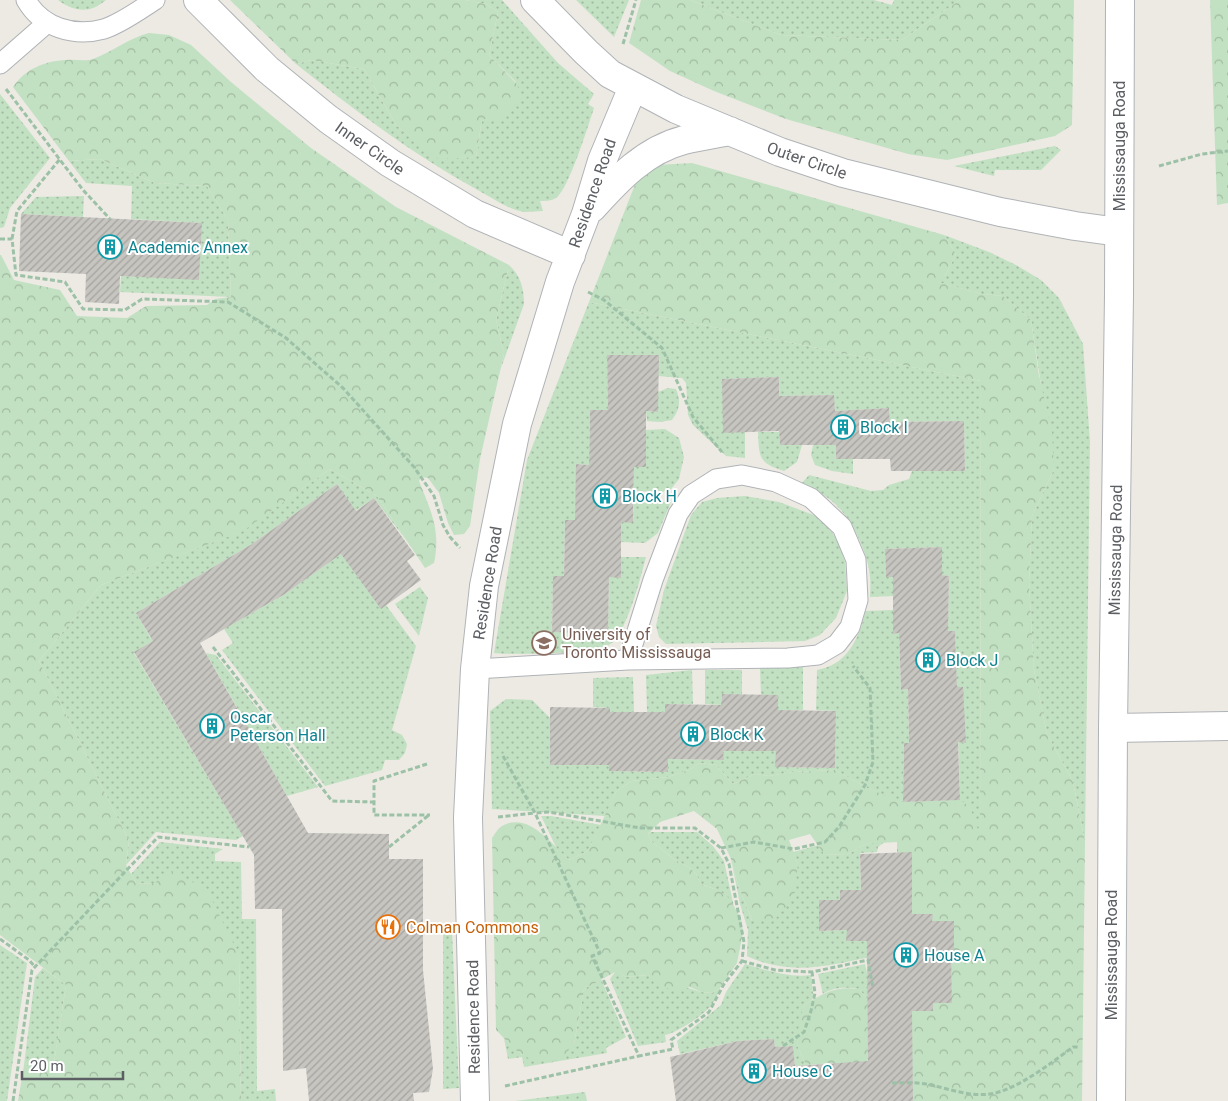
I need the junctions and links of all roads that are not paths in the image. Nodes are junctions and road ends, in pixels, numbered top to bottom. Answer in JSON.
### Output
{"nodes":[{"id":1,"x":26,"y":0,"type":"edge"},
{"id":2,"x":155,"y":0,"type":"edge"},
{"id":3,"x":198,"y":0,"type":"edge"},
{"id":4,"x":535,"y":0,"type":"edge"},
{"id":5,"x":1120,"y":0,"type":"edge"},
{"id":6,"x":46,"y":23,"type":"junction"},
{"id":7,"x":0,"y":64,"type":"edge"},
{"id":8,"x":632,"y":87,"type":"junction"},
{"id":9,"x":730,"y":131,"type":"junction"},
{"id":10,"x":586,"y":214,"type":"junction"},
{"id":11,"x":1119,"y":232,"type":"junction"},
{"id":12,"x":571,"y":255,"type":"junction"},
{"id":13,"x":628,"y":660,"type":"junction"},
{"id":14,"x":475,"y":669,"type":"junction"},
{"id":15,"x":1228,"y":726,"type":"edge"},
{"id":16,"x":1113,"y":728,"type":"junction"},
{"id":17,"x":475,"y":1101,"type":"edge"},
{"id":18,"x":1111,"y":1101,"type":"edge"}],
"edges":[{"from":1,"to":6,"type":"lane"},
{"from":2,"to":6,"type":"lane"},
{"from":3,"to":12,"type":"street","name":"Inner Circle"},
{"from":4,"to":8,"type":"street","name":"Outer Circle"},
{"from":5,"to":11,"type":"street","name":"Mississauga Road"},
{"from":6,"to":7,"type":"lane"},
{"from":8,"to":9,"type":"street","name":"Outer Circle"},
{"from":8,"to":10,"type":"street","name":"Residence Road"},
{"from":9,"to":10,"type":"street"},
{"from":9,"to":11,"type":"street","name":"Outer Circle"},
{"from":10,"to":12,"type":"street","name":"Residence Road"},
{"from":11,"to":16,"type":"street","name":"Mississauga Road"},
{"from":12,"to":14,"type":"street","name":"Residence Road"},
{"from":13,"to":13,"type":"lane"},
{"from":13,"to":14,"type":"lane"},
{"from":14,"to":17,"type":"street","name":"Residence Road"},
{"from":15,"to":16,"type":"street"},
{"from":16,"to":18,"type":"street","name":"Mississauga Road"}]}
